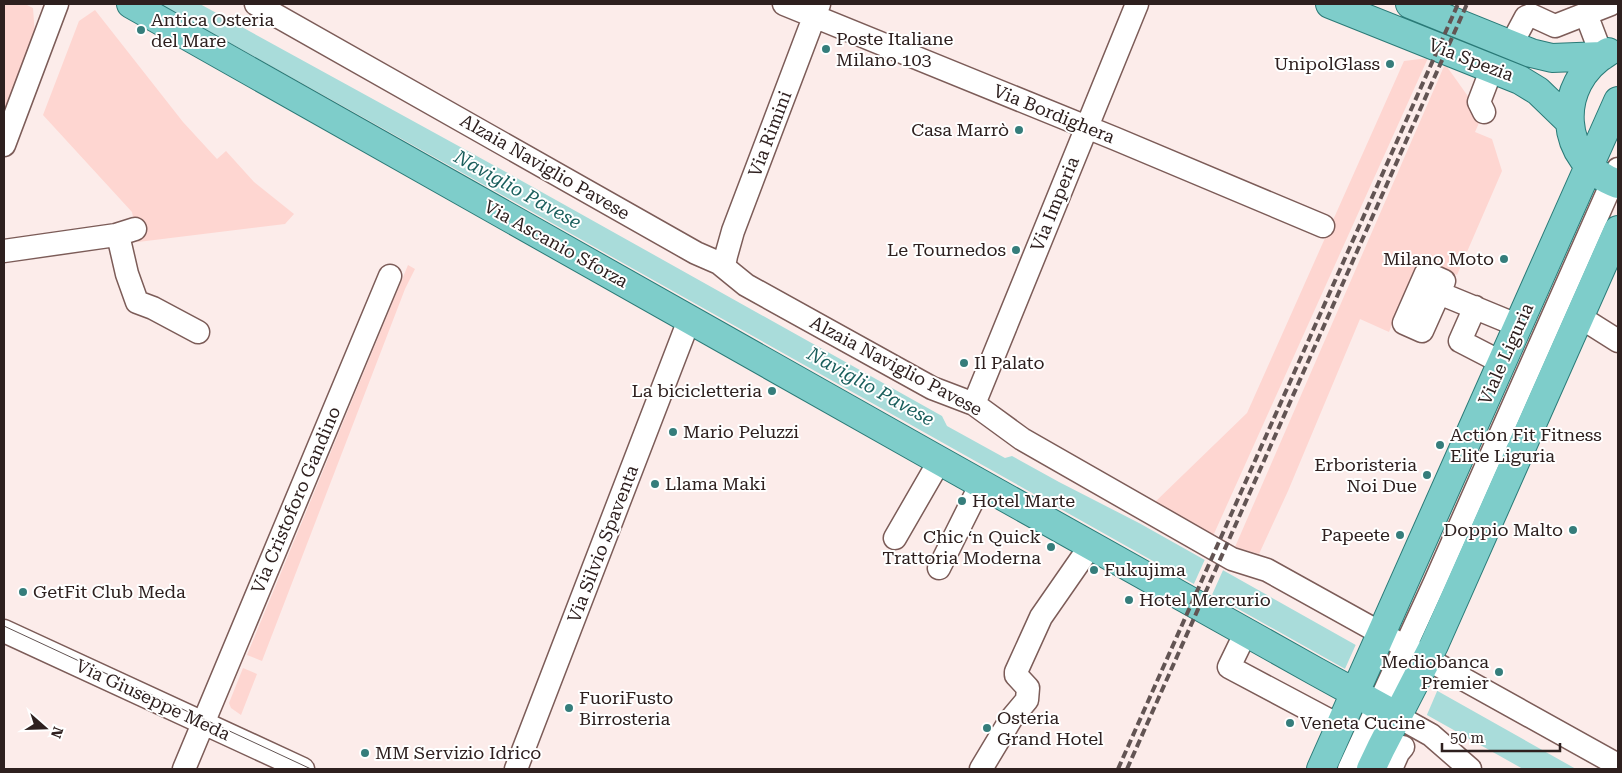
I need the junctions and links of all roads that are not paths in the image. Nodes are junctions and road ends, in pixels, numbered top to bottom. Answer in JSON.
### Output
{"nodes":[{"id":1,"x":56,"y":4,"type":"edge"},
{"id":2,"x":131,"y":4,"type":"edge"},
{"id":3,"x":256,"y":4,"type":"edge"},
{"id":4,"x":784,"y":4,"type":"edge"},
{"id":5,"x":1137,"y":4,"type":"edge"},
{"id":6,"x":1330,"y":4,"type":"edge"},
{"id":7,"x":1410,"y":4,"type":"edge"},
{"id":8,"x":1611,"y":4,"type":"edge"},
{"id":9,"x":817,"y":10,"type":"edge"},
{"id":10,"x":1586,"y":14,"type":"junction"},
{"id":11,"x":1521,"y":49,"type":"junction"},
{"id":12,"x":1610,"y":51,"type":"edge"},
{"id":13,"x":1492,"y":68,"type":"junction"},
{"id":14,"x":1520,"y":80,"type":"junction"},
{"id":15,"x":1618,"y":101,"type":"edge"},
{"id":16,"x":1484,"y":112,"type":"dead end"},
{"id":17,"x":1569,"y":121,"type":"junction"},
{"id":18,"x":1087,"y":127,"type":"junction"},
{"id":19,"x":4,"y":145,"type":"edge"},
{"id":20,"x":1589,"y":166,"type":"junction"},
{"id":21,"x":1616,"y":178,"type":"edge"},
{"id":22,"x":1323,"y":226,"type":"dead end"},
{"id":23,"x":1618,"y":230,"type":"edge"},
{"id":24,"x":4,"y":251,"type":"edge"},
{"id":25,"x":724,"y":266,"type":"junction"},
{"id":26,"x":390,"y":276,"type":"dead end"},
{"id":27,"x":1439,"y":292,"type":"dead end"},
{"id":28,"x":1476,"y":307,"type":"junction"},
{"id":29,"x":1580,"y":317,"type":"junction"},
{"id":30,"x":689,"y":320,"type":"junction"},
{"id":31,"x":1519,"y":325,"type":"junction"},
{"id":32,"x":198,"y":332,"type":"dead end"},
{"id":33,"x":1618,"y":342,"type":"edge"},
{"id":34,"x":1503,"y":361,"type":"junction"},
{"id":35,"x":974,"y":404,"type":"junction"},
{"id":36,"x":940,"y":460,"type":"junction"},
{"id":37,"x":982,"y":484,"type":"junction"},
{"id":38,"x":895,"y":538,"type":"dead end"},
{"id":39,"x":1091,"y":546,"type":"junction"},
{"id":40,"x":939,"y":568,"type":"dead end"},
{"id":41,"x":4,"y":631,"type":"edge"},
{"id":42,"x":1246,"y":632,"type":"junction"},
{"id":43,"x":1378,"y":640,"type":"junction"},
{"id":44,"x":1413,"y":659,"type":"junction"},
{"id":45,"x":1357,"y":687,"type":"junction"},
{"id":46,"x":1390,"y":705,"type":"junction"},
{"id":47,"x":204,"y":724,"type":"junction"},
{"id":48,"x":1340,"y":726,"type":"junction"},
{"id":49,"x":1404,"y":747,"type":"dead end"},
{"id":50,"x":1618,"y":765,"type":"edge"},
{"id":51,"x":184,"y":769,"type":"edge"},
{"id":52,"x":302,"y":769,"type":"edge"},
{"id":53,"x":516,"y":769,"type":"edge"},
{"id":54,"x":981,"y":769,"type":"edge"},
{"id":55,"x":1321,"y":769,"type":"edge"},
{"id":56,"x":1348,"y":769,"type":"edge"},
{"id":57,"x":1371,"y":769,"type":"edge"},
{"id":58,"x":1391,"y":769,"type":"edge"},
{"id":59,"x":1470,"y":769,"type":"edge"}],
"edges":[{"from":1,"to":19,"type":"street"},
{"from":2,"to":30,"type":"main road","name":"Via Ascanio Sforza"},
{"from":3,"to":25,"type":"street","name":"Alzaia Naviglio Pavese"},
{"from":4,"to":9,"type":"street","name":"Via Bordighera"},
{"from":5,"to":18,"type":"street","name":"Via Imperia"},
{"from":6,"to":13,"type":"main road","name":"Via Spezia"},
{"from":7,"to":11,"type":"main road","name":"Via Spezia"},
{"from":8,"to":10,"type":"street"},
{"from":9,"to":18,"type":"street","name":"Via Bordighera"},
{"from":9,"to":25,"type":"street","name":"Via Rimini"},
{"from":10,"to":11,"type":"street"},
{"from":10,"to":12,"type":"street"},
{"from":11,"to":12,"type":"main road"},
{"from":11,"to":14,"type":"street","name":"Via Spezia"},
{"from":12,"to":17,"type":"main road"},
{"from":13,"to":14,"type":"main road","name":"Via Spezia"},
{"from":13,"to":16,"type":"street"},
{"from":14,"to":17,"type":"main road"},
{"from":15,"to":20,"type":"main road","name":"Viale Liguria"},
{"from":17,"to":20,"type":"main road"},
{"from":18,"to":22,"type":"street","name":"Via Bordighera"},
{"from":18,"to":35,"type":"street","name":"Via Imperia"},
{"from":20,"to":21,"type":"main road"},
{"from":20,"to":31,"type":"main road","name":"Viale Liguria"},
{"from":21,"to":44,"type":"street","name":"Viale Liguria"},
{"from":23,"to":29,"type":"main road"},
{"from":24,"to":32,"type":"street"},
{"from":25,"to":35,"type":"street","name":"Alzaia Naviglio Pavese"},
{"from":26,"to":47,"type":"street","name":"Via Cristoforo Gandino"},
{"from":27,"to":28,"type":"street"},
{"from":28,"to":31,"type":"street"},
{"from":28,"to":34,"type":"street"},
{"from":29,"to":33,"type":"street"},
{"from":29,"to":44,"type":"main road"},
{"from":30,"to":36,"type":"main road","name":"Via Ascanio Sforza"},
{"from":30,"to":53,"type":"street","name":"Via Silvio Spaventa"},
{"from":31,"to":34,"type":"main road","name":"Viale Liguria"},
{"from":34,"to":43,"type":"main road","name":"Viale Liguria"},
{"from":35,"to":43,"type":"street","name":"Alzaia Naviglio Pavese"},
{"from":36,"to":37,"type":"main road","name":"Via Ascanio Sforza"},
{"from":36,"to":38,"type":"street"},
{"from":37,"to":39,"type":"main road","name":"Via Ascanio Sforza"},
{"from":37,"to":40,"type":"street"},
{"from":39,"to":42,"type":"main road","name":"Via Ascanio Sforza"},
{"from":39,"to":54,"type":"street"},
{"from":41,"to":47,"type":"street","name":"Via Giuseppe Meda"},
{"from":42,"to":45,"type":"main road","name":"Via Ascanio Sforza"},
{"from":42,"to":48,"type":"street"},
{"from":43,"to":44,"type":"street","name":"Alzaia Naviglio Pavese"},
{"from":43,"to":45,"type":"main road","name":"Viale Liguria"},
{"from":44,"to":46,"type":"main road"},
{"from":44,"to":50,"type":"street","name":"Alzaia Naviglio Pavese"},
{"from":45,"to":46,"type":"main road","name":"Via Ascanio Sforza"},
{"from":45,"to":48,"type":"main road","name":"Viale Liguria"},
{"from":46,"to":56,"type":"street"},
{"from":46,"to":57,"type":"main road"},
{"from":46,"to":59,"type":"street"},
{"from":47,"to":51,"type":"street","name":"Via Cristoforo Gandino"},
{"from":47,"to":52,"type":"street","name":"Via Giuseppe Meda"},
{"from":48,"to":55,"type":"main road","name":"Viale Liguria"},
{"from":49,"to":58,"type":"street"}]}
